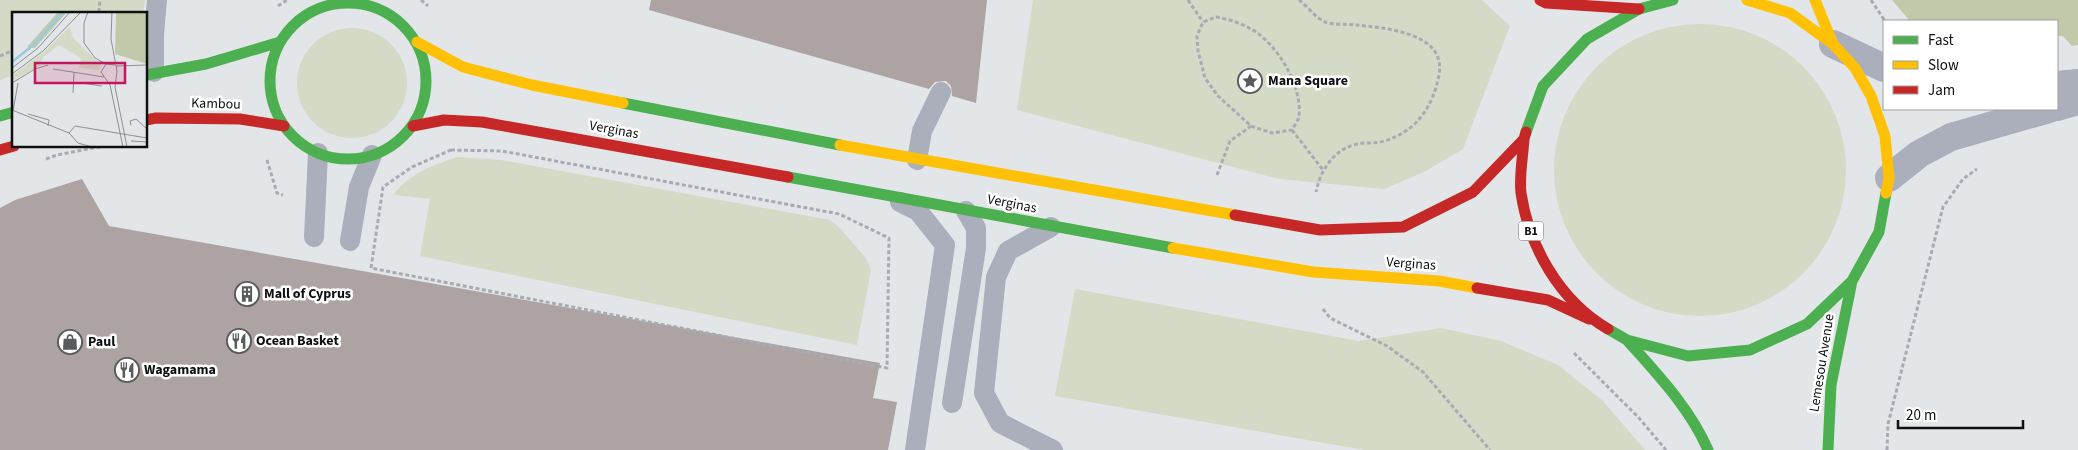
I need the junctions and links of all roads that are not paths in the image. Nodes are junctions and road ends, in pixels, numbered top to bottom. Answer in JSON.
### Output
{"nodes":[{"id":1,"x":157,"y":0,"type":"edge"},
{"id":2,"x":1540,"y":0,"type":"edge"},
{"id":3,"x":1673,"y":0,"type":"edge"},
{"id":4,"x":1747,"y":0,"type":"edge"},
{"id":5,"x":1815,"y":0,"type":"edge"},
{"id":6,"x":1639,"y":9,"type":"junction"},
{"id":7,"x":280,"y":42,"type":"junction"},
{"id":8,"x":417,"y":42,"type":"junction"},
{"id":9,"x":1833,"y":44,"type":"junction"},
{"id":10,"x":1883,"y":68,"type":"edge"},
{"id":11,"x":150,"y":73,"type":"edge"},
{"id":12,"x":2078,"y":83,"type":"edge"},
{"id":13,"x":2058,"y":85,"type":"edge"},
{"id":14,"x":941,"y":92,"type":"dead end"},
{"id":15,"x":2078,"y":101,"type":"edge"},
{"id":16,"x":2058,"y":107,"type":"edge"},
{"id":17,"x":2046,"y":110,"type":"edge"},
{"id":18,"x":148,"y":120,"type":"edge"},
{"id":19,"x":284,"y":126,"type":"junction"},
{"id":20,"x":413,"y":126,"type":"junction"},
{"id":21,"x":1524,"y":139,"type":"junction"},
{"id":22,"x":318,"y":153,"type":"junction"},
{"id":23,"x":372,"y":155,"type":"junction"},
{"id":24,"x":917,"y":160,"type":"junction"},
{"id":25,"x":1889,"y":178,"type":"junction"},
{"id":26,"x":887,"y":196,"type":"junction"},
{"id":27,"x":966,"y":211,"type":"junction"},
{"id":28,"x":1051,"y":227,"type":"junction"},
{"id":29,"x":314,"y":237,"type":"dead end"},
{"id":30,"x":350,"y":241,"type":"dead end"},
{"id":31,"x":1852,"y":281,"type":"junction"},
{"id":32,"x":1603,"y":326,"type":"junction"},
{"id":33,"x":1627,"y":340,"type":"junction"},
{"id":34,"x":952,"y":403,"type":"dead end"},
{"id":35,"x":915,"y":450,"type":"edge"},
{"id":36,"x":1052,"y":450,"type":"edge"},
{"id":37,"x":1708,"y":450,"type":"edge"},
{"id":38,"x":1828,"y":450,"type":"edge"}],
"edges":[{"from":1,"to":11,"type":"lane"},
{"from":2,"to":6,"type":"main road"},
{"from":3,"to":6,"type":"main road","number":"B1"},
{"from":4,"to":9,"type":"main road","number":"B1"},
{"from":5,"to":9,"type":"main road"},
{"from":6,"to":21,"type":"main road","number":"B1"},
{"from":7,"to":8,"type":"main road"},
{"from":7,"to":11,"type":"main road"},
{"from":7,"to":19,"type":"main road"},
{"from":8,"to":20,"type":"main road"},
{"from":8,"to":24,"type":"main road","name":"Verginas"},
{"from":9,"to":10,"type":"street"},
{"from":9,"to":25,"type":"main road","number":"B1"},
{"from":12,"to":13,"type":"street"},
{"from":14,"to":24,"type":"lane"},
{"from":15,"to":16,"type":"street"},
{"from":17,"to":25,"type":"street"},
{"from":18,"to":19,"type":"main road","name":"Kambou"},
{"from":19,"to":22,"type":"main road"},
{"from":20,"to":23,"type":"main road"},
{"from":20,"to":26,"type":"main road","name":"Verginas"},
{"from":21,"to":24,"type":"main road","name":"Verginas"},
{"from":21,"to":32,"type":"main road","number":"B1"},
{"from":22,"to":23,"type":"main road"},
{"from":22,"to":29,"type":"lane"},
{"from":23,"to":30,"type":"lane"},
{"from":25,"to":31,"type":"main road","number":"B1"},
{"from":26,"to":27,"type":"main road","name":"Verginas"},
{"from":26,"to":35,"type":"lane"},
{"from":27,"to":28,"type":"main road","name":"Verginas"},
{"from":27,"to":34,"type":"lane"},
{"from":28,"to":32,"type":"main road","name":"Verginas"},
{"from":28,"to":36,"type":"lane"},
{"from":31,"to":33,"type":"main road","number":"B1"},
{"from":31,"to":38,"type":"main road","name":"Lemesou Avenue","number":"B1"},
{"from":32,"to":33,"type":"main road","number":"B1"},
{"from":33,"to":37,"type":"main road","number":"B1"}]}
